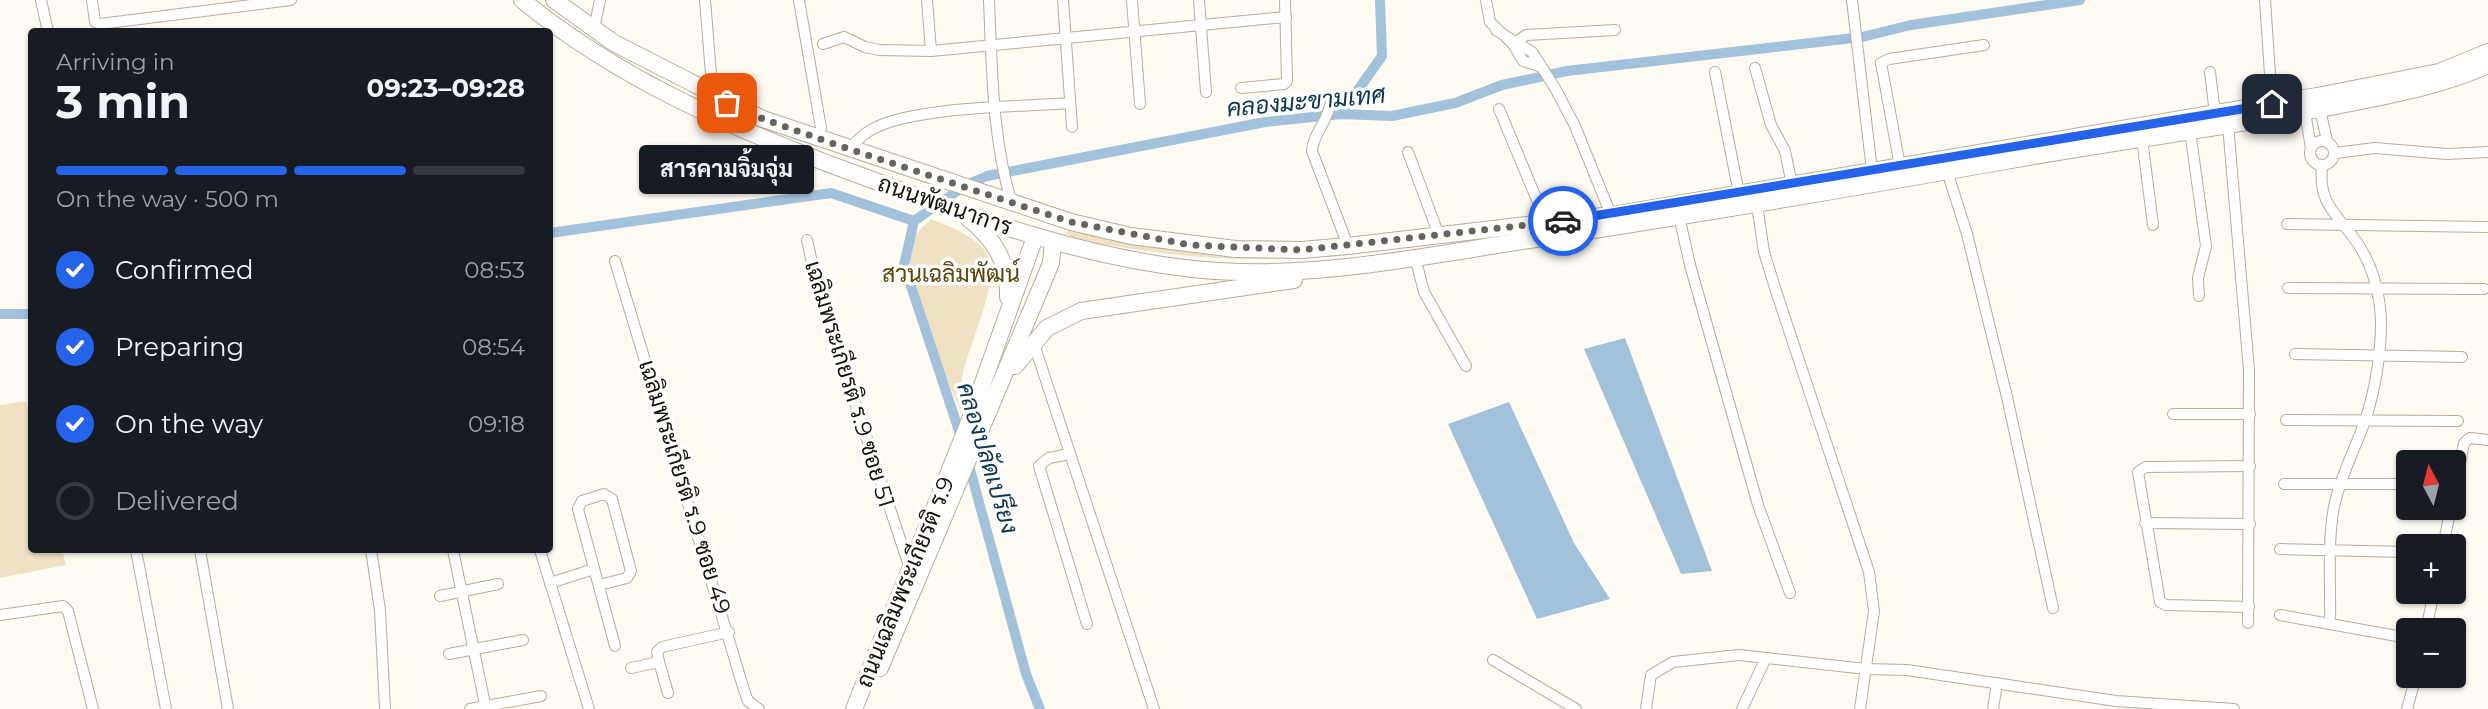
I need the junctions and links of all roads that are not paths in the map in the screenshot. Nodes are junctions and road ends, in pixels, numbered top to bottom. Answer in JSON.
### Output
{"nodes":[{"id":1,"x":41,"y":0,"type":"edge"},
{"id":2,"x":92,"y":0,"type":"edge"},
{"id":3,"x":290,"y":0,"type":"edge"},
{"id":4,"x":522,"y":0,"type":"edge"},
{"id":5,"x":554,"y":0,"type":"edge"},
{"id":6,"x":600,"y":0,"type":"edge"},
{"id":7,"x":705,"y":0,"type":"edge"},
{"id":8,"x":799,"y":0,"type":"edge"},
{"id":9,"x":927,"y":0,"type":"edge"},
{"id":10,"x":989,"y":0,"type":"edge"},
{"id":11,"x":1063,"y":0,"type":"edge"},
{"id":12,"x":1132,"y":0,"type":"edge"},
{"id":13,"x":1199,"y":0,"type":"edge"},
{"id":14,"x":1285,"y":0,"type":"edge"},
{"id":15,"x":1486,"y":0,"type":"edge"},
{"id":16,"x":1852,"y":0,"type":"edge"},
{"id":17,"x":2265,"y":0,"type":"edge"},
{"id":18,"x":1286,"y":17,"type":"junction"},
{"id":19,"x":151,"y":18,"type":"junction"},
{"id":20,"x":1200,"y":24,"type":"junction"},
{"id":21,"x":47,"y":28,"type":"edge"},
{"id":22,"x":150,"y":28,"type":"edge"},
{"id":23,"x":594,"y":29,"type":"junction"},
{"id":24,"x":1615,"y":30,"type":"dead end"},
{"id":25,"x":1134,"y":32,"type":"junction"},
{"id":26,"x":1065,"y":39,"type":"junction"},
{"id":27,"x":1515,"y":42,"type":"junction"},
{"id":28,"x":823,"y":44,"type":"dead end"},
{"id":29,"x":991,"y":45,"type":"junction"},
{"id":30,"x":1984,"y":45,"type":"dead end"},
{"id":31,"x":931,"y":51,"type":"junction"},
{"id":32,"x":2488,"y":52,"type":"edge"},
{"id":33,"x":2488,"y":65,"type":"edge"},
{"id":34,"x":1755,"y":68,"type":"dead end"},
{"id":35,"x":1715,"y":72,"type":"dead end"},
{"id":36,"x":2210,"y":72,"type":"dead end"},
{"id":37,"x":1241,"y":89,"type":"dead end"},
{"id":38,"x":1206,"y":92,"type":"dead end"},
{"id":39,"x":709,"y":94,"type":"junction"},
{"id":40,"x":1331,"y":101,"type":"dead end"},
{"id":41,"x":1070,"y":103,"type":"junction"},
{"id":42,"x":1140,"y":104,"type":"dead end"},
{"id":43,"x":2272,"y":104,"type":"junction"},
{"id":44,"x":2311,"y":104,"type":"junction"},
{"id":45,"x":995,"y":107,"type":"junction"},
{"id":46,"x":1499,"y":109,"type":"dead end"},
{"id":47,"x":2215,"y":114,"type":"junction"},
{"id":48,"x":2228,"y":125,"type":"junction"},
{"id":49,"x":1072,"y":127,"type":"dead end"},
{"id":50,"x":2190,"y":131,"type":"junction"},
{"id":51,"x":818,"y":138,"type":"junction"},
{"id":52,"x":2142,"y":139,"type":"junction"},
{"id":53,"x":2327,"y":141,"type":"junction"},
{"id":54,"x":2311,"y":148,"type":"junction"},
{"id":55,"x":849,"y":149,"type":"junction"},
{"id":56,"x":1408,"y":152,"type":"dead end"},
{"id":57,"x":2488,"y":152,"type":"edge"},
{"id":58,"x":2335,"y":153,"type":"junction"},
{"id":59,"x":1900,"y":166,"type":"junction"},
{"id":60,"x":2322,"y":166,"type":"junction"},
{"id":61,"x":1872,"y":171,"type":"junction"},
{"id":62,"x":1947,"y":171,"type":"junction"},
{"id":63,"x":1792,"y":185,"type":"junction"},
{"id":64,"x":1750,"y":197,"type":"junction"},
{"id":65,"x":1012,"y":204,"type":"junction"},
{"id":66,"x":956,"y":210,"type":"junction"},
{"id":67,"x":1611,"y":215,"type":"junction"},
{"id":68,"x":1679,"y":216,"type":"junction"},
{"id":69,"x":1071,"y":222,"type":"junction"},
{"id":70,"x":1547,"y":224,"type":"junction"},
{"id":71,"x":2287,"y":224,"type":"dead end"},
{"id":72,"x":2153,"y":225,"type":"dead end"},
{"id":73,"x":2342,"y":225,"type":"junction"},
{"id":74,"x":2488,"y":227,"type":"edge"},
{"id":75,"x":1438,"y":233,"type":"junction"},
{"id":76,"x":1044,"y":237,"type":"junction"},
{"id":77,"x":807,"y":240,"type":"dead end"},
{"id":78,"x":1348,"y":246,"type":"junction"},
{"id":79,"x":1415,"y":257,"type":"junction"},
{"id":80,"x":615,"y":261,"type":"dead end"},
{"id":81,"x":1337,"y":269,"type":"junction"},
{"id":82,"x":2288,"y":288,"type":"dead end"},
{"id":83,"x":2377,"y":289,"type":"junction"},
{"id":84,"x":2484,"y":289,"type":"dead end"},
{"id":85,"x":2199,"y":296,"type":"dead end"},
{"id":86,"x":1008,"y":306,"type":"junction"},
{"id":87,"x":1033,"y":341,"type":"junction"},
{"id":88,"x":2295,"y":355,"type":"dead end"},
{"id":89,"x":2378,"y":356,"type":"junction"},
{"id":90,"x":2462,"y":357,"type":"dead end"},
{"id":91,"x":1466,"y":366,"type":"dead end"},
{"id":92,"x":1000,"y":384,"type":"junction"},
{"id":93,"x":2173,"y":414,"type":"dead end"},
{"id":94,"x":2250,"y":414,"type":"junction"},
{"id":95,"x":2286,"y":420,"type":"dead end"},
{"id":96,"x":2365,"y":420,"type":"junction"},
{"id":97,"x":2458,"y":421,"type":"dead end"},
{"id":98,"x":2488,"y":440,"type":"edge"},
{"id":99,"x":2463,"y":450,"type":"edge"},
{"id":100,"x":1069,"y":454,"type":"junction"},
{"id":101,"x":2250,"y":466,"type":"junction"},
{"id":102,"x":952,"y":480,"type":"junction"},
{"id":103,"x":2284,"y":484,"type":"dead end"},
{"id":104,"x":2341,"y":484,"type":"junction"},
{"id":105,"x":2396,"y":484,"type":"edge"},
{"id":106,"x":2145,"y":523,"type":"junction"},
{"id":107,"x":2250,"y":524,"type":"junction"},
{"id":108,"x":2332,"y":548,"type":"junction"},
{"id":109,"x":2280,"y":549,"type":"dead end"},
{"id":110,"x":2396,"y":551,"type":"edge"},
{"id":111,"x":137,"y":553,"type":"edge"},
{"id":112,"x":201,"y":553,"type":"edge"},
{"id":113,"x":371,"y":553,"type":"edge"},
{"id":114,"x":454,"y":553,"type":"edge"},
{"id":115,"x":541,"y":553,"type":"edge"},
{"id":116,"x":909,"y":566,"type":"junction"},
{"id":117,"x":594,"y":569,"type":"junction"},
{"id":118,"x":550,"y":583,"type":"junction"},
{"id":119,"x":498,"y":584,"type":"dead end"},
{"id":120,"x":600,"y":585,"type":"junction"},
{"id":121,"x":462,"y":591,"type":"junction"},
{"id":122,"x":1790,"y":593,"type":"dead end"},
{"id":123,"x":440,"y":596,"type":"dead end"},
{"id":124,"x":2249,"y":607,"type":"junction"},
{"id":125,"x":2053,"y":608,"type":"dead end"},
{"id":126,"x":0,"y":615,"type":"edge"},
{"id":127,"x":2280,"y":615,"type":"dead end"},
{"id":128,"x":2248,"y":623,"type":"dead end"},
{"id":129,"x":1087,"y":624,"type":"dead end"},
{"id":130,"x":2330,"y":624,"type":"junction"},
{"id":131,"x":729,"y":632,"type":"junction"},
{"id":132,"x":2396,"y":636,"type":"edge"},
{"id":133,"x":523,"y":640,"type":"dead end"},
{"id":134,"x":615,"y":646,"type":"dead end"},
{"id":135,"x":474,"y":649,"type":"junction"},
{"id":136,"x":449,"y":654,"type":"dead end"},
{"id":137,"x":1766,"y":657,"type":"junction"},
{"id":138,"x":1493,"y":660,"type":"dead end"},
{"id":139,"x":659,"y":662,"type":"junction"},
{"id":140,"x":631,"y":668,"type":"dead end"},
{"id":141,"x":1866,"y":669,"type":"junction"},
{"id":142,"x":1997,"y":683,"type":"junction"},
{"id":143,"x":2413,"y":688,"type":"edge"},
{"id":144,"x":668,"y":693,"type":"dead end"},
{"id":145,"x":541,"y":696,"type":"dead end"},
{"id":146,"x":2129,"y":705,"type":"edge"},
{"id":147,"x":486,"y":708,"type":"edge"},
{"id":148,"x":93,"y":709,"type":"edge"},
{"id":149,"x":166,"y":709,"type":"edge"},
{"id":150,"x":228,"y":709,"type":"edge"},
{"id":151,"x":384,"y":709,"type":"edge"},
{"id":152,"x":470,"y":709,"type":"edge"},
{"id":153,"x":589,"y":709,"type":"edge"},
{"id":154,"x":759,"y":709,"type":"edge"},
{"id":155,"x":854,"y":709,"type":"edge"},
{"id":156,"x":863,"y":709,"type":"edge"},
{"id":157,"x":1154,"y":709,"type":"edge"},
{"id":158,"x":1576,"y":709,"type":"edge"},
{"id":159,"x":1646,"y":709,"type":"edge"},
{"id":160,"x":1742,"y":709,"type":"edge"},
{"id":161,"x":1860,"y":709,"type":"edge"},
{"id":162,"x":1993,"y":709,"type":"edge"},
{"id":163,"x":2234,"y":709,"type":"edge"},
{"id":164,"x":2407,"y":709,"type":"edge"}],
"edges":[{"from":1,"to":21,"type":"street"},
{"from":2,"to":19,"type":"street"},
{"from":3,"to":19,"type":"street"},
{"from":4,"to":66,"type":"main road","name":"ถนนพัฒนาการ"},
{"from":5,"to":23,"type":"main road","name":"ถนนพัฒนาการ"},
{"from":6,"to":23,"type":"street"},
{"from":7,"to":39,"type":"street"},
{"from":8,"to":51,"type":"street"},
{"from":9,"to":31,"type":"street"},
{"from":10,"to":29,"type":"street"},
{"from":11,"to":26,"type":"street"},
{"from":12,"to":25,"type":"street"},
{"from":13,"to":20,"type":"street"},
{"from":14,"to":18,"type":"street"},
{"from":15,"to":27,"type":"street"},
{"from":16,"to":61,"type":"street"},
{"from":17,"to":43,"type":"street"},
{"from":18,"to":20,"type":"street"},
{"from":18,"to":37,"type":"street"},
{"from":19,"to":22,"type":"street"},
{"from":20,"to":25,"type":"street"},
{"from":20,"to":38,"type":"street"},
{"from":23,"to":39,"type":"main road","name":"ถนนพัฒนาการ"},
{"from":24,"to":27,"type":"street"},
{"from":25,"to":26,"type":"street"},
{"from":25,"to":42,"type":"street"},
{"from":26,"to":29,"type":"street"},
{"from":26,"to":41,"type":"street"},
{"from":27,"to":67,"type":"street"},
{"from":28,"to":31,"type":"street"},
{"from":29,"to":31,"type":"street"},
{"from":29,"to":45,"type":"street"},
{"from":30,"to":59,"type":"street"},
{"from":32,"to":44,"type":"main road"},
{"from":33,"to":44,"type":"main road"},
{"from":34,"to":63,"type":"street"},
{"from":35,"to":64,"type":"street"},
{"from":36,"to":47,"type":"street"},
{"from":39,"to":51,"type":"main road","name":"ถนนพัฒนาการ"},
{"from":40,"to":78,"type":"street"},
{"from":41,"to":45,"type":"street"},
{"from":41,"to":49,"type":"street"},
{"from":43,"to":44,"type":"main road"},
{"from":43,"to":47,"type":"main road"},
{"from":44,"to":48,"type":"main road"},
{"from":44,"to":53,"type":"street"},
{"from":44,"to":54,"type":"street"},
{"from":45,"to":55,"type":"street"},
{"from":45,"to":65,"type":"street"},
{"from":46,"to":70,"type":"street"},
{"from":47,"to":59,"type":"main road"},
{"from":48,"to":50,"type":"main road"},
{"from":48,"to":94,"type":"street"},
{"from":50,"to":52,"type":"main road"},
{"from":50,"to":85,"type":"street"},
{"from":51,"to":55,"type":"main road","name":"ถนนพัฒนาการ"},
{"from":52,"to":62,"type":"main road"},
{"from":52,"to":72,"type":"street"},
{"from":53,"to":54,"type":"street"},
{"from":53,"to":58,"type":"street"},
{"from":54,"to":60,"type":"street"},
{"from":55,"to":65,"type":"main road","name":"ถนนพัฒนาการ"},
{"from":56,"to":75,"type":"street"},
{"from":57,"to":58,"type":"street"},
{"from":58,"to":60,"type":"street"},
{"from":59,"to":61,"type":"main road"},
{"from":60,"to":73,"type":"street"},
{"from":61,"to":63,"type":"main road"},
{"from":62,"to":64,"type":"main road"},
{"from":62,"to":125,"type":"street"},
{"from":63,"to":64,"type":"main road"},
{"from":64,"to":67,"type":"main road"},
{"from":64,"to":68,"type":"main road"},
{"from":64,"to":141,"type":"street"},
{"from":65,"to":69,"type":"main road"},
{"from":65,"to":76,"type":"main road"},
{"from":66,"to":76,"type":"main road","name":"ถนนพัฒนาการ"},
{"from":66,"to":86,"type":"main road"},
{"from":67,"to":70,"type":"main road"},
{"from":68,"to":79,"type":"main road"},
{"from":68,"to":122,"type":"street"},
{"from":69,"to":76,"type":"main road"},
{"from":69,"to":78,"type":"main road"},
{"from":70,"to":75,"type":"main road"},
{"from":71,"to":73,"type":"street"},
{"from":73,"to":74,"type":"street"},
{"from":73,"to":83,"type":"street"},
{"from":75,"to":78,"type":"main road"},
{"from":76,"to":81,"type":"main road"},
{"from":76,"to":86,"type":"main road","name":"ถนนเฉลิมพระเกียรติ ร.9"},
{"from":76,"to":92,"type":"main road","name":"ถนนเฉลิมพระเกียรติ ร.9"},
{"from":77,"to":116,"type":"street","name":"เฉลิมพระเกียรติ ร.9 ซอย 51"},
{"from":79,"to":81,"type":"main road"},
{"from":79,"to":91,"type":"street"},
{"from":80,"to":131,"type":"street","name":"เฉลิมพระเกียรติ ร.9 ซอย 49"},
{"from":81,"to":87,"type":"main road"},
{"from":82,"to":83,"type":"street"},
{"from":83,"to":84,"type":"street"},
{"from":83,"to":89,"type":"street"},
{"from":86,"to":102,"type":"main road","name":"ถนนเฉลิมพระเกียรติ ร.9"},
{"from":87,"to":92,"type":"main road"},
{"from":87,"to":100,"type":"street"},
{"from":88,"to":89,"type":"street"},
{"from":89,"to":90,"type":"street"},
{"from":89,"to":96,"type":"street"},
{"from":92,"to":102,"type":"main road","name":"ถนนเฉลิมพระเกียรติ ร.9"},
{"from":93,"to":94,"type":"street"},
{"from":94,"to":101,"type":"street"},
{"from":95,"to":96,"type":"street"},
{"from":96,"to":97,"type":"street"},
{"from":96,"to":104,"type":"street"},
{"from":98,"to":99,"type":"street"},
{"from":100,"to":129,"type":"street"},
{"from":100,"to":157,"type":"street"},
{"from":101,"to":106,"type":"street"},
{"from":101,"to":107,"type":"street"},
{"from":102,"to":116,"type":"main road","name":"ถนนเฉลิมพระเกียรติ ร.9"},
{"from":102,"to":156,"type":"main road","name":"ถนนเฉลิมพระเกียรติ ร.9"},
{"from":103,"to":104,"type":"street"},
{"from":104,"to":105,"type":"street"},
{"from":104,"to":108,"type":"street"},
{"from":106,"to":107,"type":"street"},
{"from":106,"to":124,"type":"street"},
{"from":107,"to":124,"type":"street"},
{"from":108,"to":109,"type":"street"},
{"from":108,"to":110,"type":"street"},
{"from":108,"to":130,"type":"street"},
{"from":111,"to":149,"type":"street"},
{"from":112,"to":150,"type":"street"},
{"from":113,"to":151,"type":"street"},
{"from":114,"to":121,"type":"street"},
{"from":115,"to":118,"type":"street"},
{"from":116,"to":155,"type":"main road","name":"ถนนเฉลิมพระเกียรติ ร.9"},
{"from":117,"to":118,"type":"street"},
{"from":117,"to":120,"type":"street"},
{"from":117,"to":120,"type":"street"},
{"from":118,"to":153,"type":"street"},
{"from":119,"to":121,"type":"street"},
{"from":120,"to":134,"type":"street"},
{"from":121,"to":123,"type":"street"},
{"from":121,"to":135,"type":"street"},
{"from":124,"to":128,"type":"street"},
{"from":126,"to":148,"type":"street"},
{"from":127,"to":130,"type":"street"},
{"from":130,"to":132,"type":"street"},
{"from":131,"to":139,"type":"street"},
{"from":131,"to":154,"type":"street","name":"เฉลิมพระเกียรติ ร.9 ซอย 49"},
{"from":133,"to":135,"type":"street"},
{"from":135,"to":136,"type":"street"},
{"from":135,"to":147,"type":"street"},
{"from":137,"to":141,"type":"street"},
{"from":137,"to":159,"type":"street"},
{"from":137,"to":160,"type":"street"},
{"from":138,"to":158,"type":"street"},
{"from":139,"to":140,"type":"street"},
{"from":139,"to":144,"type":"street"},
{"from":141,"to":142,"type":"street"},
{"from":141,"to":161,"type":"street"},
{"from":142,"to":146,"type":"street"},
{"from":142,"to":162,"type":"street"},
{"from":143,"to":164,"type":"street"},
{"from":145,"to":147,"type":"street"},
{"from":146,"to":163,"type":"street"},
{"from":147,"to":152,"type":"street"}]}
